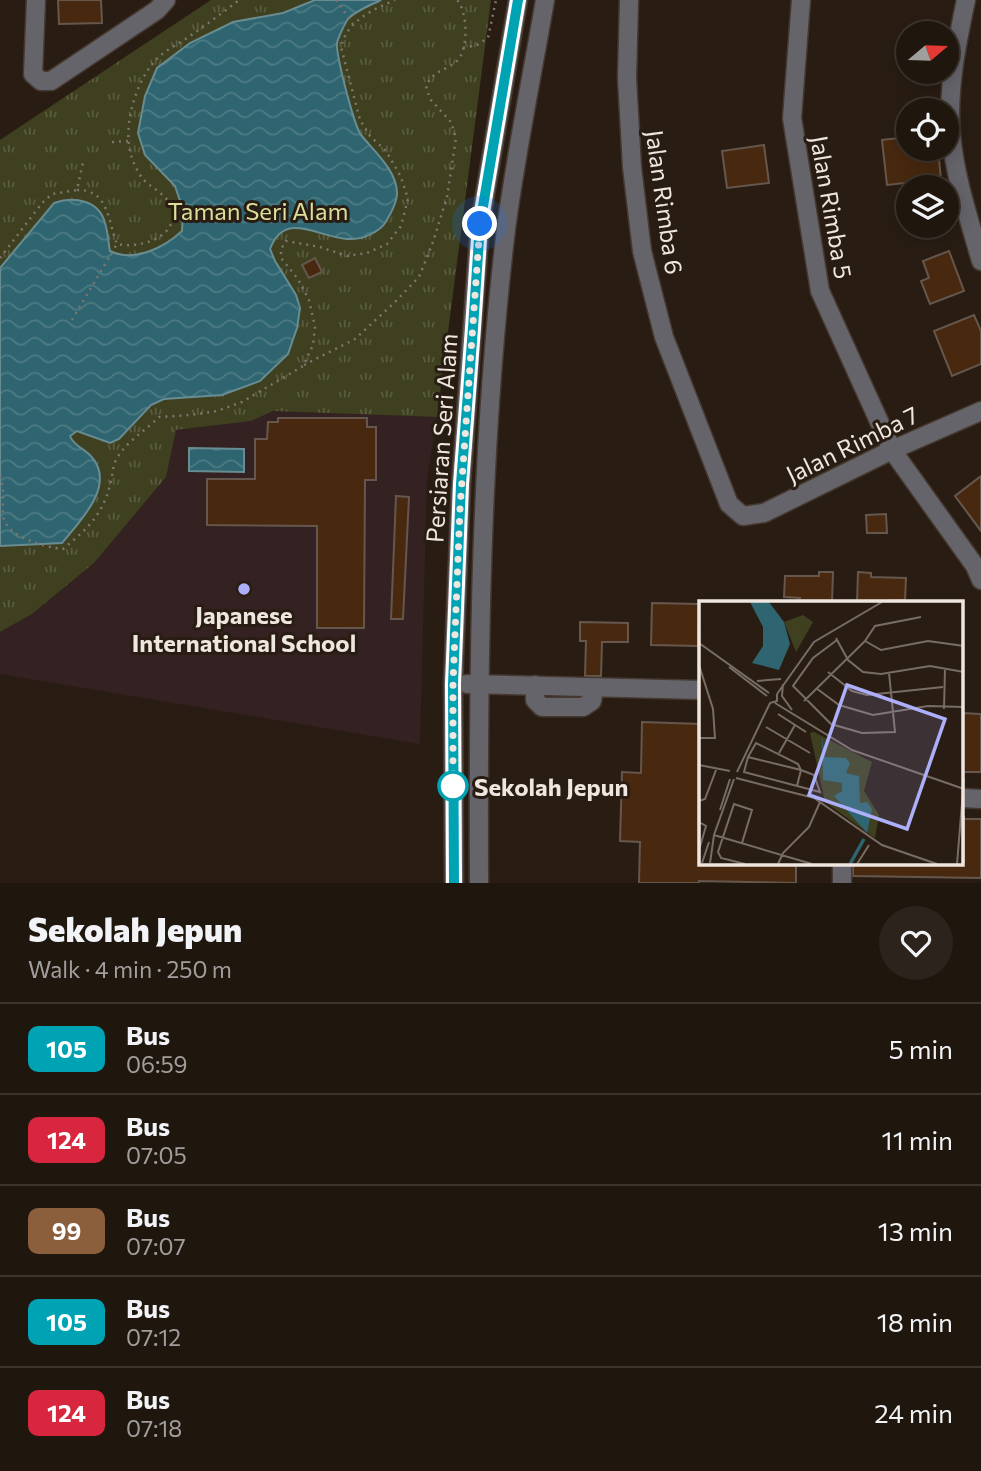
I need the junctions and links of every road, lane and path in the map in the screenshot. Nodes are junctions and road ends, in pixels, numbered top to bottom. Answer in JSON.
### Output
{"nodes":[{"id":1,"x":36,"y":0,"type":"edge"},
{"id":2,"x":239,"y":0,"type":"edge"},
{"id":3,"x":336,"y":0,"type":"edge"},
{"id":4,"x":394,"y":0,"type":"edge"},
{"id":5,"x":457,"y":0,"type":"edge"},
{"id":6,"x":496,"y":0,"type":"edge"},
{"id":7,"x":518,"y":0,"type":"edge"},
{"id":8,"x":545,"y":0,"type":"edge"},
{"id":9,"x":629,"y":0,"type":"edge"},
{"id":10,"x":801,"y":0,"type":"edge"},
{"id":11,"x":966,"y":0,"type":"edge"},
{"id":12,"x":166,"y":1,"type":"edge"},
{"id":13,"x":353,"y":24,"type":"junction"},
{"id":14,"x":463,"y":48,"type":"junction"},
{"id":15,"x":129,"y":141,"type":"junction"},
{"id":16,"x":112,"y":142,"type":"dead end"},
{"id":17,"x":83,"y":162,"type":"dead end"},
{"id":18,"x":77,"y":190,"type":"junction"},
{"id":19,"x":117,"y":244,"type":"junction"},
{"id":20,"x":0,"y":258,"type":"edge"},
{"id":21,"x":981,"y":261,"type":"edge"},
{"id":22,"x":72,"y":320,"type":"dead end"},
{"id":23,"x":303,"y":366,"type":"junction"},
{"id":24,"x":981,"y":411,"type":"edge"},
{"id":25,"x":892,"y":450,"type":"junction"},
{"id":26,"x":0,"y":476,"type":"edge"},
{"id":27,"x":743,"y":516,"type":"joint"},
{"id":28,"x":981,"y":580,"type":"edge"},
{"id":29,"x":453,"y":684,"type":"junction"},
{"id":30,"x":478,"y":684,"type":"junction"},
{"id":31,"x":699,"y":690,"type":"edge"},
{"id":32,"x":454,"y":883,"type":"edge"},
{"id":33,"x":480,"y":883,"type":"edge"}],
"edges":[{"from":1,"to":12,"type":"street"},
{"from":2,"to":15,"type":"path"},
{"from":3,"to":13,"type":"path"},
{"from":4,"to":13,"type":"path"},
{"from":5,"to":14,"type":"path"},
{"from":6,"to":14,"type":"path"},
{"from":7,"to":29,"type":"street","name":"Persiaran Seri Alam"},
{"from":8,"to":30,"type":"street","name":"Persiaran Seri Alam"},
{"from":9,"to":27,"type":"street","name":"Jalan Rimba 6"},
{"from":10,"to":25,"type":"street","name":"Jalan Rimba 5"},
{"from":11,"to":21,"type":"street"},
{"from":13,"to":23,"type":"path"},
{"from":14,"to":23,"type":"path"},
{"from":15,"to":16,"type":"path"},
{"from":15,"to":19,"type":"path"},
{"from":17,"to":18,"type":"path"},
{"from":18,"to":19,"type":"path"},
{"from":18,"to":20,"type":"path"},
{"from":19,"to":22,"type":"path"},
{"from":23,"to":26,"type":"path"},
{"from":24,"to":25,"type":"street","name":"Jalan Rimba 7"},
{"from":25,"to":27,"type":"street","name":"Jalan Rimba 7"},
{"from":25,"to":28,"type":"street","name":"Jalan Rimba 5"},
{"from":29,"to":30,"type":"street"},
{"from":29,"to":32,"type":"street","name":"Persiaran Seri Alam"},
{"from":30,"to":31,"type":"street"},
{"from":30,"to":33,"type":"street","name":"Persiaran Seri Alam"}]}
